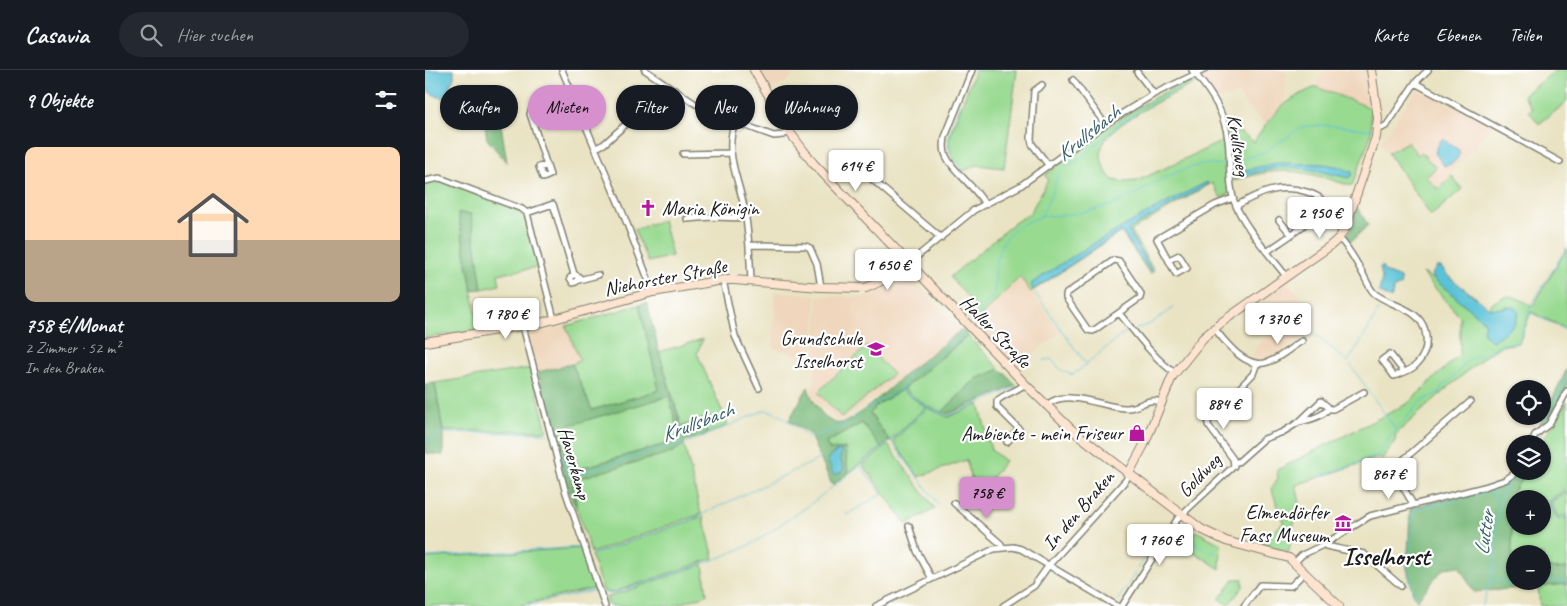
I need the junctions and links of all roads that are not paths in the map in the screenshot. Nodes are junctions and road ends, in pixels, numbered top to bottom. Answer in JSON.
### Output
{"nodes":[{"id":1,"x":562,"y":70,"type":"edge"},
{"id":2,"x":645,"y":70,"type":"edge"},
{"id":3,"x":753,"y":70,"type":"edge"},
{"id":4,"x":973,"y":70,"type":"edge"},
{"id":5,"x":1203,"y":70,"type":"edge"},
{"id":6,"x":1371,"y":70,"type":"edge"},
{"id":7,"x":1427,"y":70,"type":"edge"},
{"id":8,"x":1137,"y":72,"type":"dead end"},
{"id":9,"x":1194,"y":72,"type":"edge"},
{"id":10,"x":1073,"y":80,"type":"dead end"},
{"id":11,"x":1415,"y":83,"type":"junction"},
{"id":12,"x":569,"y":85,"type":"edge"},
{"id":13,"x":667,"y":85,"type":"edge"},
{"id":14,"x":1042,"y":85,"type":"dead end"},
{"id":15,"x":1154,"y":94,"type":"junction"},
{"id":16,"x":1105,"y":124,"type":"junction"},
{"id":17,"x":1377,"y":128,"type":"junction"},
{"id":18,"x":755,"y":129,"type":"edge"},
{"id":19,"x":535,"y":130,"type":"edge"},
{"id":20,"x":588,"y":130,"type":"edge"},
{"id":21,"x":619,"y":130,"type":"edge"},
{"id":22,"x":733,"y":130,"type":"edge"},
{"id":23,"x":789,"y":132,"type":"junction"},
{"id":24,"x":596,"y":148,"type":"junction"},
{"id":25,"x":730,"y":152,"type":"junction"},
{"id":26,"x":683,"y":154,"type":"dead end"},
{"id":27,"x":1560,"y":162,"type":"dead end"},
{"id":28,"x":547,"y":165,"type":"dead end"},
{"id":29,"x":1049,"y":166,"type":"junction"},
{"id":30,"x":867,"y":175,"type":"dead end"},
{"id":31,"x":425,"y":181,"type":"edge"},
{"id":32,"x":1233,"y":198,"type":"junction"},
{"id":33,"x":984,"y":203,"type":"junction"},
{"id":34,"x":1236,"y":206,"type":"junction"},
{"id":35,"x":527,"y":213,"type":"junction"},
{"id":36,"x":746,"y":218,"type":"junction"},
{"id":37,"x":687,"y":219,"type":"dead end"},
{"id":38,"x":1279,"y":220,"type":"dead end"},
{"id":39,"x":1291,"y":234,"type":"junction"},
{"id":40,"x":941,"y":238,"type":"junction"},
{"id":41,"x":1339,"y":238,"type":"junction"},
{"id":42,"x":749,"y":245,"type":"junction"},
{"id":43,"x":1267,"y":251,"type":"junction"},
{"id":44,"x":1169,"y":260,"type":"dead end"},
{"id":45,"x":909,"y":264,"type":"junction"},
{"id":46,"x":598,"y":275,"type":"dead end"},
{"id":47,"x":1286,"y":276,"type":"junction"},
{"id":48,"x":723,"y":280,"type":"junction"},
{"id":49,"x":751,"y":281,"type":"junction"},
{"id":50,"x":821,"y":286,"type":"junction"},
{"id":51,"x":653,"y":292,"type":"junction"},
{"id":52,"x":1119,"y":313,"type":"junction"},
{"id":53,"x":554,"y":319,"type":"junction"},
{"id":54,"x":523,"y":326,"type":"junction"},
{"id":55,"x":1214,"y":328,"type":"junction"},
{"id":56,"x":1302,"y":340,"type":"dead end"},
{"id":57,"x":425,"y":342,"type":"edge"},
{"id":58,"x":1257,"y":363,"type":"junction"},
{"id":59,"x":1404,"y":372,"type":"junction"},
{"id":60,"x":1175,"y":373,"type":"junction"},
{"id":61,"x":1025,"y":384,"type":"junction"},
{"id":62,"x":759,"y":388,"type":"dead end"},
{"id":63,"x":1567,"y":391,"type":"edge"},
{"id":64,"x":1364,"y":392,"type":"dead end"},
{"id":65,"x":1162,"y":402,"type":"junction"},
{"id":66,"x":1470,"y":402,"type":"dead end"},
{"id":67,"x":1046,"y":406,"type":"junction"},
{"id":68,"x":1328,"y":409,"type":"junction"},
{"id":69,"x":1299,"y":422,"type":"junction"},
{"id":70,"x":1536,"y":435,"type":"edge"},
{"id":71,"x":1007,"y":442,"type":"dead end"},
{"id":72,"x":1235,"y":462,"type":"junction"},
{"id":73,"x":1129,"y":473,"type":"junction"},
{"id":74,"x":1506,"y":479,"type":"edge"},
{"id":75,"x":954,"y":502,"type":"dead end"},
{"id":76,"x":1413,"y":504,"type":"junction"},
{"id":77,"x":1182,"y":514,"type":"junction"},
{"id":78,"x":909,"y":526,"type":"dead end"},
{"id":79,"x":1325,"y":544,"type":"junction"},
{"id":80,"x":1002,"y":547,"type":"junction"},
{"id":81,"x":1295,"y":562,"type":"junction"},
{"id":82,"x":1049,"y":565,"type":"junction"},
{"id":83,"x":1305,"y":572,"type":"junction"},
{"id":84,"x":931,"y":579,"type":"junction"},
{"id":85,"x":1401,"y":586,"type":"dead end"},
{"id":86,"x":1113,"y":605,"type":"edge"},
{"id":87,"x":605,"y":606,"type":"edge"},
{"id":88,"x":876,"y":606,"type":"edge"},
{"id":89,"x":1003,"y":606,"type":"edge"},
{"id":90,"x":1122,"y":606,"type":"edge"},
{"id":91,"x":1244,"y":606,"type":"edge"},
{"id":92,"x":1339,"y":606,"type":"edge"}],
"edges":[{"from":1,"to":12,"type":"street"},
{"from":2,"to":13,"type":"street"},
{"from":3,"to":23,"type":"street","name":"Haller Straße"},
{"from":4,"to":33,"type":"street"},
{"from":5,"to":9,"type":"street","name":"Niehorster Straße"},
{"from":6,"to":17,"type":"street"},
{"from":7,"to":11,"type":"street"},
{"from":8,"to":15,"type":"street"},
{"from":9,"to":15,"type":"street","name":"Niehorster Straße"},
{"from":9,"to":32,"type":"street","name":"Krullsweg"},
{"from":10,"to":16,"type":"street"},
{"from":11,"to":17,"type":"street"},
{"from":11,"to":27,"type":"street"},
{"from":14,"to":29,"type":"street"},
{"from":15,"to":16,"type":"street","name":"Niehorster Straße"},
{"from":16,"to":29,"type":"street","name":"Niehorster Straße"},
{"from":17,"to":41,"type":"street"},
{"from":18,"to":23,"type":"street"},
{"from":19,"to":28,"type":"street"},
{"from":20,"to":24,"type":"street"},
{"from":21,"to":24,"type":"street"},
{"from":22,"to":25,"type":"street"},
{"from":23,"to":45,"type":"street","name":"Haller Straße"},
{"from":24,"to":51,"type":"street"},
{"from":25,"to":26,"type":"street"},
{"from":25,"to":36,"type":"street"},
{"from":29,"to":33,"type":"street","name":"Niehorster Straße"},
{"from":30,"to":40,"type":"street"},
{"from":31,"to":35,"type":"street"},
{"from":32,"to":34,"type":"street","name":"Krullsweg"},
{"from":32,"to":44,"type":"street"},
{"from":33,"to":40,"type":"street","name":"Niehorster Straße"},
{"from":34,"to":39,"type":"street"},
{"from":34,"to":43,"type":"street","name":"Krullsweg"},
{"from":35,"to":46,"type":"street"},
{"from":35,"to":53,"type":"street"},
{"from":36,"to":37,"type":"street"},
{"from":36,"to":42,"type":"street"},
{"from":38,"to":39,"type":"street"},
{"from":39,"to":43,"type":"street"},
{"from":40,"to":45,"type":"street","name":"Niehorster Straße"},
{"from":41,"to":47,"type":"street"},
{"from":41,"to":59,"type":"street"},
{"from":42,"to":49,"type":"street"},
{"from":42,"to":50,"type":"street"},
{"from":43,"to":47,"type":"street","name":"Krullsweg"},
{"from":45,"to":50,"type":"street","name":"Niehorster Straße"},
{"from":45,"to":61,"type":"street","name":"Haller Straße"},
{"from":47,"to":55,"type":"street"},
{"from":48,"to":49,"type":"street","name":"Niehorster Straße"},
{"from":48,"to":51,"type":"street","name":"Niehorster Straße"},
{"from":48,"to":62,"type":"street"},
{"from":49,"to":50,"type":"street","name":"Niehorster Straße"},
{"from":51,"to":53,"type":"street","name":"Niehorster Straße"},
{"from":52,"to":52,"type":"street"},
{"from":52,"to":60,"type":"street"},
{"from":53,"to":54,"type":"street","name":"Niehorster Straße"},
{"from":54,"to":57,"type":"street","name":"Niehorster Straße"},
{"from":54,"to":87,"type":"street","name":"Haverkamp"},
{"from":55,"to":58,"type":"street"},
{"from":55,"to":60,"type":"street"},
{"from":56,"to":58,"type":"street"},
{"from":58,"to":72,"type":"street","name":"Goldweg"},
{"from":59,"to":59,"type":"street"},
{"from":60,"to":65,"type":"street"},
{"from":61,"to":67,"type":"street","name":"Haller Straße"},
{"from":61,"to":71,"type":"street","name":"Haller Straße"},
{"from":63,"to":70,"type":"street"},
{"from":64,"to":68,"type":"street"},
{"from":65,"to":67,"type":"street"},
{"from":65,"to":73,"type":"street"},
{"from":66,"to":76,"type":"street"},
{"from":67,"to":73,"type":"street","name":"Haller Straße"},
{"from":68,"to":69,"type":"street"},
{"from":68,"to":69,"type":"street"},
{"from":69,"to":72,"type":"street"},
{"from":72,"to":77,"type":"street","name":"Goldweg"},
{"from":73,"to":77,"type":"street","name":"Haller Straße"},
{"from":73,"to":82,"type":"street","name":"In den Braken"},
{"from":74,"to":76,"type":"street"},
{"from":75,"to":80,"type":"street"},
{"from":76,"to":79,"type":"street"},
{"from":77,"to":81,"type":"street","name":"Haller Straße"},
{"from":77,"to":90,"type":"street","name":"Goldweg"},
{"from":78,"to":84,"type":"street"},
{"from":79,"to":81,"type":"street"},
{"from":79,"to":85,"type":"street"},
{"from":80,"to":82,"type":"street","name":"In den Braken"},
{"from":80,"to":84,"type":"street"},
{"from":81,"to":83,"type":"street","name":"Haller Straße"},
{"from":82,"to":86,"type":"street","name":"In den Braken"},
{"from":82,"to":89,"type":"street"},
{"from":83,"to":91,"type":"street"},
{"from":83,"to":92,"type":"street","name":"Haller Straße"},
{"from":84,"to":88,"type":"street"}]}
